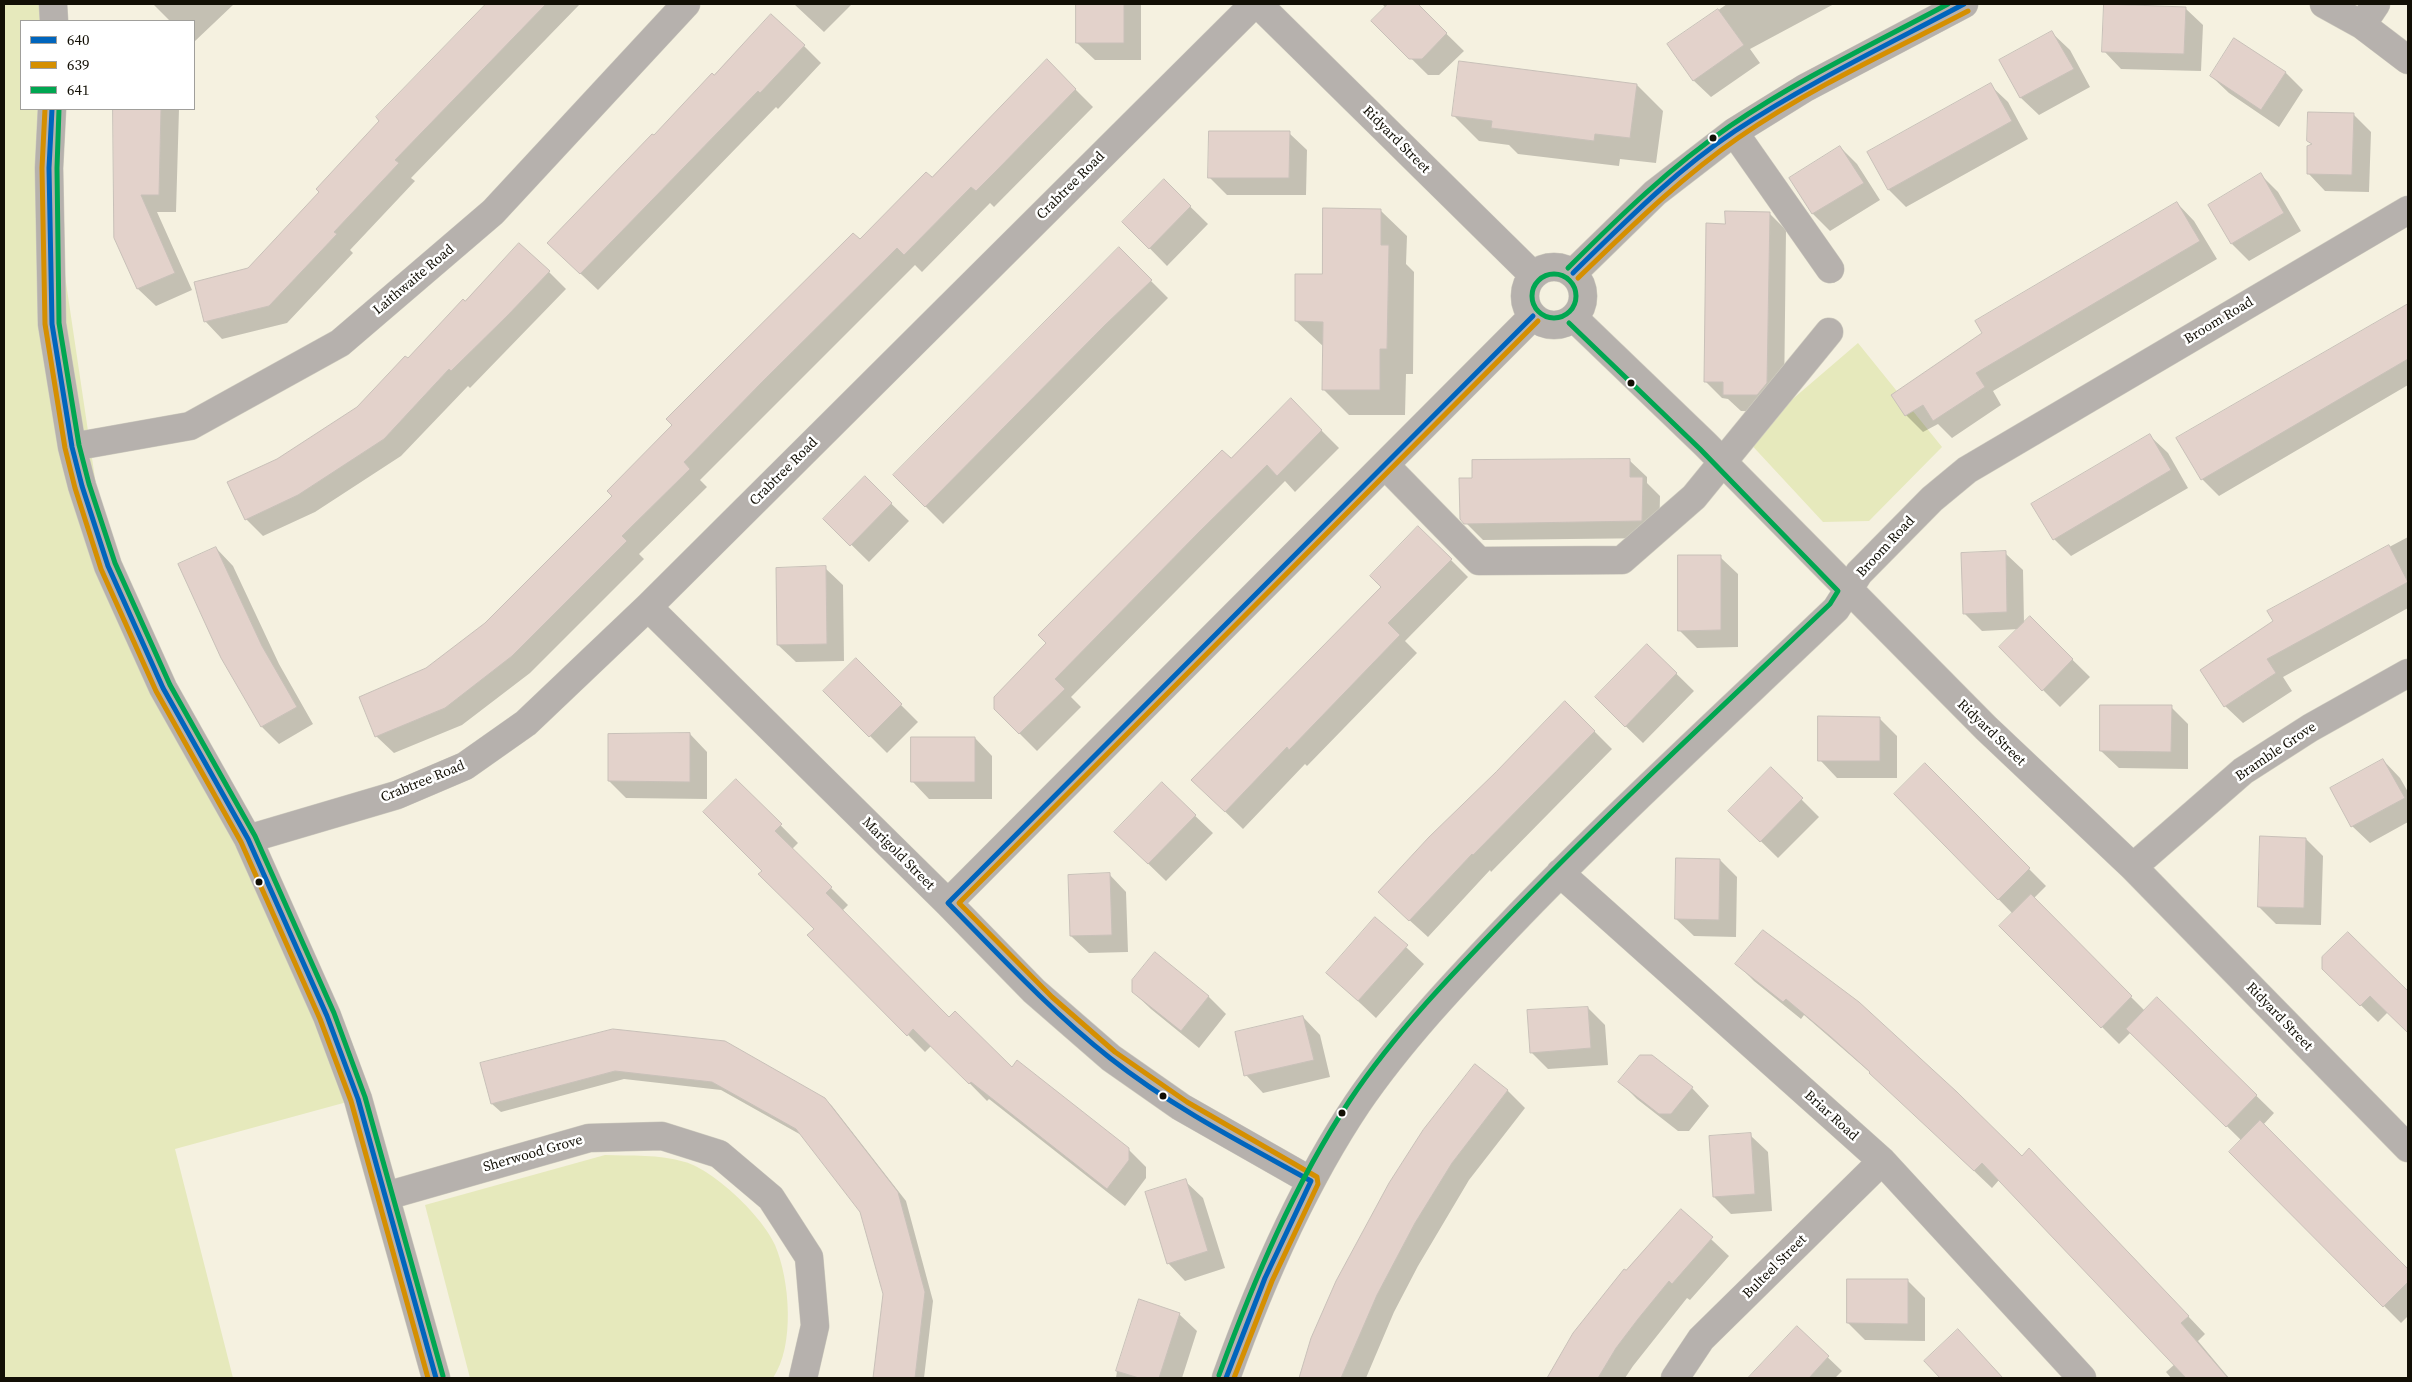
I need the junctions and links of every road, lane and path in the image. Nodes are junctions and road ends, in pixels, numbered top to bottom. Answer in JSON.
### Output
{"nodes":[{"id":1,"x":53,"y":4,"type":"edge"},
{"id":2,"x":686,"y":4,"type":"edge"},
{"id":3,"x":1254,"y":4,"type":"edge"},
{"id":4,"x":1258,"y":4,"type":"edge"},
{"id":5,"x":1964,"y":4,"type":"edge"},
{"id":6,"x":2324,"y":4,"type":"edge"},
{"id":7,"x":2369,"y":14,"type":"edge"},
{"id":8,"x":54,"y":20,"type":"edge"},
{"id":9,"x":2408,"y":60,"type":"edge"},
{"id":10,"x":52,"y":110,"type":"edge"},
{"id":11,"x":1734,"y":132,"type":"junction"},
{"id":12,"x":2408,"y":210,"type":"edge"},
{"id":13,"x":1830,"y":269,"type":"dead end"},
{"id":14,"x":1573,"y":273,"type":"junction"},
{"id":15,"x":1533,"y":275,"type":"junction"},
{"id":16,"x":1533,"y":316,"type":"junction"},
{"id":17,"x":1574,"y":318,"type":"junction"},
{"id":18,"x":1829,"y":332,"type":"dead end"},
{"id":19,"x":72,"y":447,"type":"junction"},
{"id":20,"x":1723,"y":462,"type":"junction"},
{"id":21,"x":1385,"y":464,"type":"junction"},
{"id":22,"x":1848,"y":590,"type":"junction"},
{"id":23,"x":648,"y":607,"type":"junction"},
{"id":24,"x":2408,"y":673,"type":"edge"},
{"id":25,"x":248,"y":838,"type":"junction"},
{"id":26,"x":2133,"y":868,"type":"junction"},
{"id":27,"x":1560,"y":873,"type":"junction"},
{"id":28,"x":948,"y":903,"type":"junction"},
{"id":29,"x":2408,"y":1148,"type":"edge"},
{"id":30,"x":1882,"y":1161,"type":"junction"},
{"id":31,"x":1311,"y":1181,"type":"junction"},
{"id":32,"x":386,"y":1196,"type":"junction"},
{"id":33,"x":436,"y":1378,"type":"edge"},
{"id":34,"x":803,"y":1378,"type":"edge"},
{"id":35,"x":1226,"y":1378,"type":"edge"},
{"id":36,"x":1675,"y":1378,"type":"edge"},
{"id":37,"x":2082,"y":1378,"type":"edge"}],
"edges":[{"from":1,"to":8,"type":"street"},
{"from":2,"to":19,"type":"street","name":"Laithwaite Road"},
{"from":3,"to":23,"type":"street","name":"Crabtree Road"},
{"from":4,"to":15,"type":"street","name":"Ridyard Street"},
{"from":5,"to":11,"type":"street"},
{"from":6,"to":7,"type":"street"},
{"from":7,"to":9,"type":"street"},
{"from":10,"to":19,"type":"street"},
{"from":11,"to":13,"type":"street"},
{"from":11,"to":14,"type":"street"},
{"from":12,"to":22,"type":"street","name":"Broom Road"},
{"from":14,"to":15,"type":"street"},
{"from":14,"to":17,"type":"street"},
{"from":15,"to":16,"type":"street"},
{"from":16,"to":17,"type":"street"},
{"from":16,"to":21,"type":"street"},
{"from":17,"to":20,"type":"street","name":"Ridyard Street"},
{"from":18,"to":20,"type":"street"},
{"from":19,"to":25,"type":"street"},
{"from":20,"to":21,"type":"street"},
{"from":20,"to":22,"type":"street","name":"Ridyard Street"},
{"from":21,"to":28,"type":"street"},
{"from":22,"to":26,"type":"street","name":"Ridyard Street"},
{"from":22,"to":27,"type":"street","name":"Broom Road"},
{"from":23,"to":25,"type":"street","name":"Crabtree Road"},
{"from":23,"to":28,"type":"street","name":"Marigold Street"},
{"from":24,"to":26,"type":"street","name":"Bramble Grove"},
{"from":25,"to":32,"type":"street"},
{"from":26,"to":29,"type":"street","name":"Ridyard Street"},
{"from":27,"to":30,"type":"street","name":"Briar Road"},
{"from":27,"to":31,"type":"street","name":"Broom Road"},
{"from":28,"to":31,"type":"street","name":"Marigold Street"},
{"from":30,"to":36,"type":"street","name":"Bulteel Street"},
{"from":30,"to":37,"type":"street","name":"Briar Road"},
{"from":31,"to":35,"type":"street","name":"Broom Road"},
{"from":32,"to":33,"type":"street"},
{"from":32,"to":34,"type":"street","name":"Sherwood Grove"}]}
